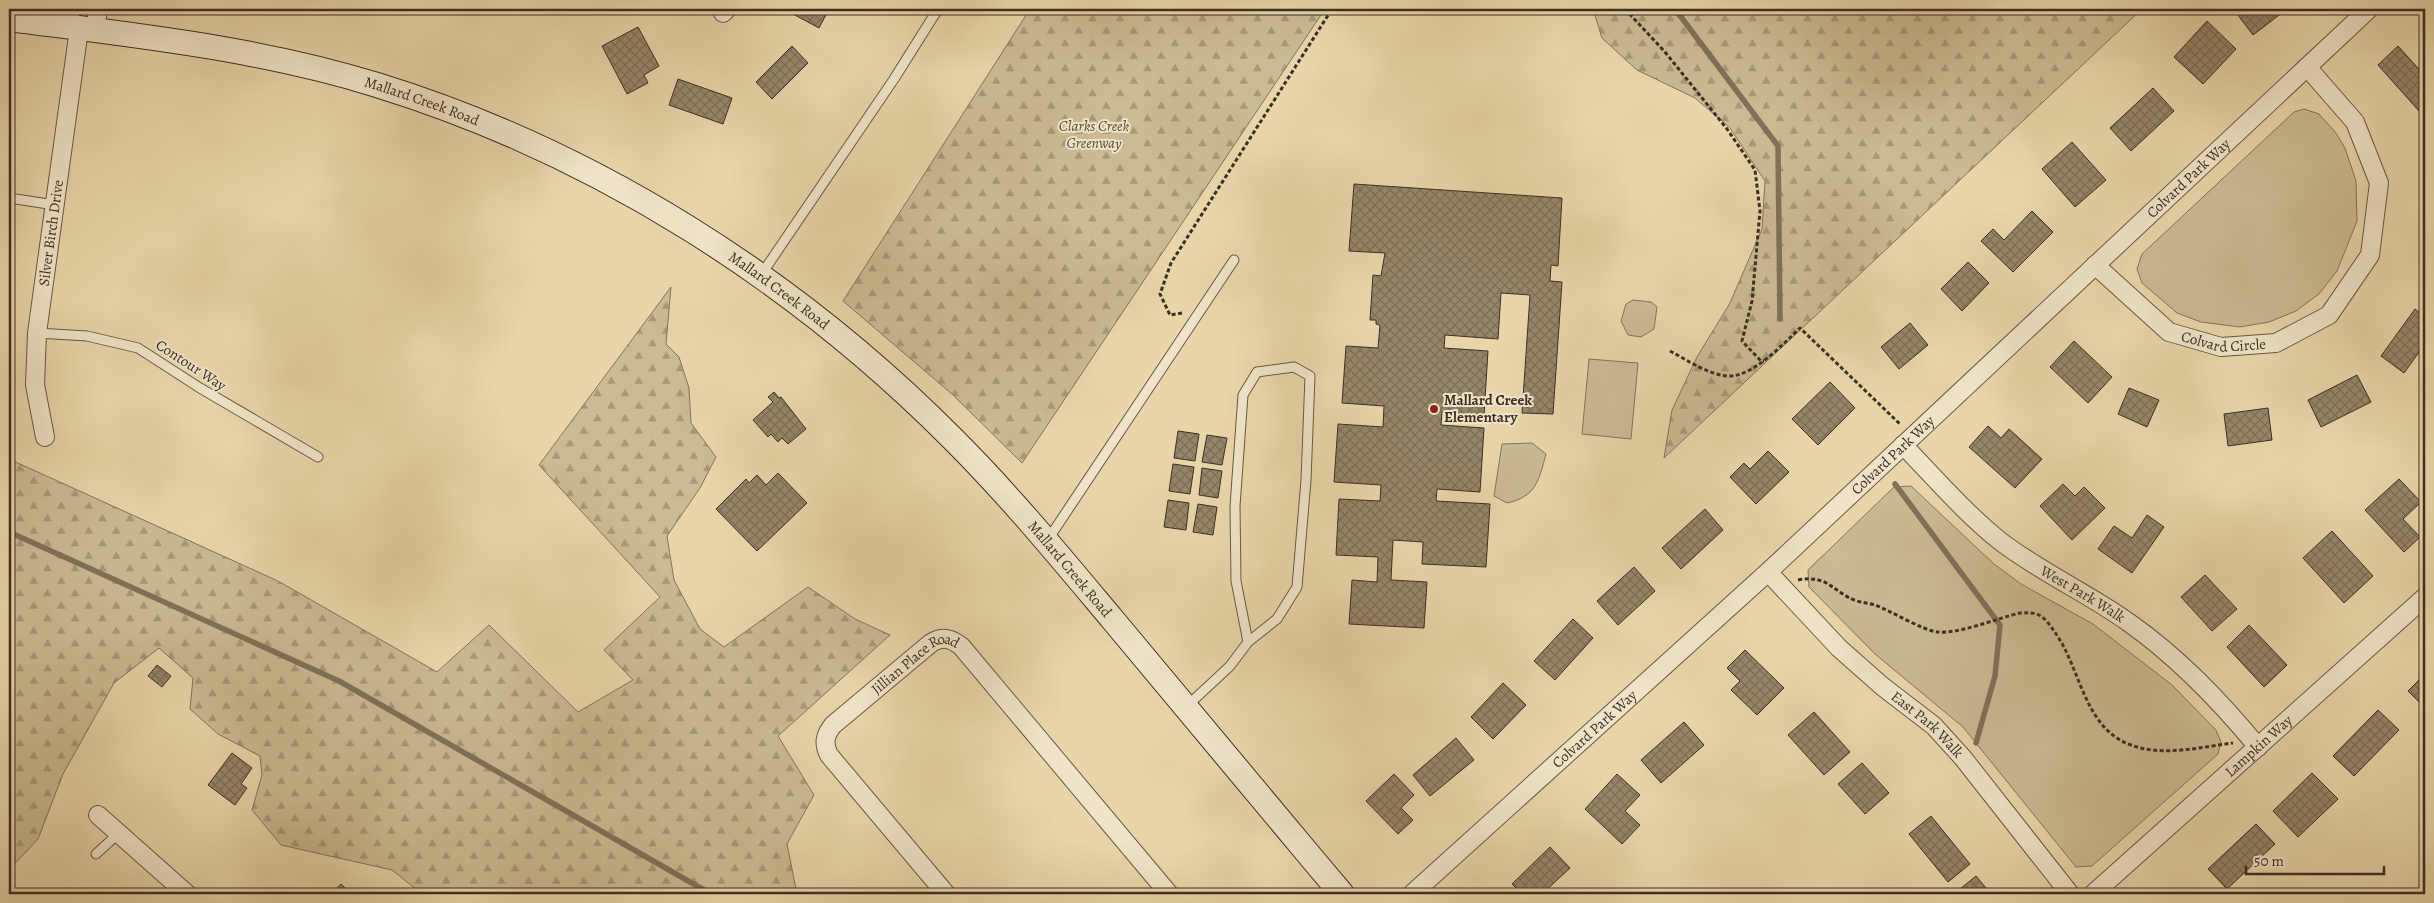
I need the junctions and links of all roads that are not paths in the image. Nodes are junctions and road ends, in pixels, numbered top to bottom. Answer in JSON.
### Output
{"nodes":[{"id":1,"x":938,"y":9,"type":"edge"},
{"id":2,"x":2369,"y":9,"type":"edge"},
{"id":3,"x":9,"y":20,"type":"edge"},
{"id":4,"x":82,"y":21,"type":"edge"},
{"id":5,"x":2307,"y":67,"type":"junction"},
{"id":6,"x":9,"y":198,"type":"edge"},
{"id":7,"x":55,"y":205,"type":"junction"},
{"id":8,"x":1234,"y":260,"type":"dead end"},
{"id":9,"x":2095,"y":265,"type":"junction"},
{"id":10,"x":761,"y":276,"type":"junction"},
{"id":11,"x":37,"y":332,"type":"junction"},
{"id":12,"x":45,"y":437,"type":"dead end"},
{"id":13,"x":1904,"y":437,"type":"junction"},
{"id":14,"x":318,"y":457,"type":"dead end"},
{"id":15,"x":1047,"y":541,"type":"junction"},
{"id":16,"x":1768,"y":572,"type":"junction"},
{"id":17,"x":2425,"y":597,"type":"edge"},
{"id":18,"x":1248,"y":642,"type":"junction"},
{"id":19,"x":1186,"y":707,"type":"junction"},
{"id":20,"x":2258,"y":747,"type":"junction"},
{"id":21,"x":98,"y":815,"type":"dead end"},
{"id":22,"x":119,"y":833,"type":"junction"},
{"id":23,"x":96,"y":854,"type":"dead end"},
{"id":24,"x":187,"y":894,"type":"edge"},
{"id":25,"x":946,"y":894,"type":"edge"},
{"id":26,"x":1169,"y":894,"type":"edge"},
{"id":27,"x":1342,"y":894,"type":"edge"},
{"id":28,"x":1412,"y":894,"type":"edge"},
{"id":29,"x":2070,"y":894,"type":"edge"},
{"id":30,"x":2093,"y":894,"type":"edge"}],
"edges":[{"from":1,"to":10,"type":"lane"},
{"from":2,"to":5,"type":"street","name":"Colvard Park Way"},
{"from":3,"to":4,"type":"main road","name":"Mallard Creek Road"},
{"from":4,"to":7,"type":"street","name":"Silver Birch Drive"},
{"from":4,"to":10,"type":"main road","name":"Mallard Creek Road"},
{"from":5,"to":9,"type":"street","name":"Colvard Park Way"},
{"from":5,"to":9,"type":"street","name":"Colvard Circle"},
{"from":6,"to":7,"type":"lane"},
{"from":7,"to":11,"type":"street","name":"Silver Birch Drive"},
{"from":8,"to":15,"type":"lane"},
{"from":9,"to":13,"type":"street","name":"Colvard Park Way"},
{"from":10,"to":15,"type":"main road","name":"Mallard Creek Road"},
{"from":11,"to":12,"type":"street","name":"Silver Birch Drive"},
{"from":11,"to":14,"type":"lane","name":"Contour Way"},
{"from":13,"to":16,"type":"street","name":"Colvard Park Way"},
{"from":13,"to":20,"type":"street","name":"West Park Walk"},
{"from":15,"to":19,"type":"main road","name":"Mallard Creek Road"},
{"from":16,"to":28,"type":"street","name":"Colvard Park Way"},
{"from":16,"to":29,"type":"street","name":"East Park Walk"},
{"from":17,"to":20,"type":"street","name":"Lampkin Way"},
{"from":18,"to":18,"type":"lane"},
{"from":18,"to":19,"type":"lane"},
{"from":19,"to":27,"type":"main road","name":"Mallard Creek Road"},
{"from":20,"to":30,"type":"street","name":"Lampkin Way"},
{"from":21,"to":22,"type":"street"},
{"from":22,"to":23,"type":"lane"},
{"from":22,"to":24,"type":"street"},
{"from":25,"to":26,"type":"street","name":"Jillian Place Road"}]}
